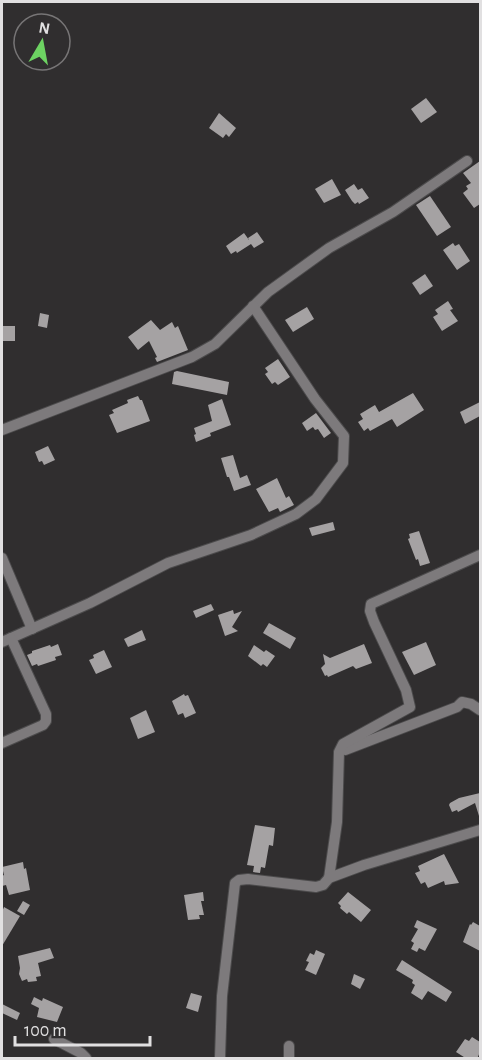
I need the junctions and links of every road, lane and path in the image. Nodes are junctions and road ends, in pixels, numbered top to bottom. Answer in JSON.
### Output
{"nodes":[{"id":1,"x":467,"y":161,"type":"dead end"},
{"id":2,"x":253,"y":306,"type":"junction"},
{"id":3,"x":2,"y":430,"type":"edge"},
{"id":4,"x":480,"y":555,"type":"edge"},
{"id":5,"x":2,"y":558,"type":"edge"},
{"id":6,"x":32,"y":629,"type":"junction"},
{"id":7,"x":6,"y":640,"type":"edge"},
{"id":8,"x":480,"y":710,"type":"edge"},
{"id":9,"x":2,"y":743,"type":"edge"},
{"id":10,"x":339,"y":752,"type":"junction"},
{"id":11,"x":480,"y":830,"type":"edge"},
{"id":12,"x":329,"y":878,"type":"junction"},
{"id":13,"x":54,"y":1039,"type":"dead end"},
{"id":14,"x":289,"y":1046,"type":"dead end"},
{"id":15,"x":86,"y":1059,"type":"edge"},
{"id":16,"x":220,"y":1059,"type":"edge"},
{"id":17,"x":289,"y":1059,"type":"edge"}],
"edges":[{"from":1,"to":2,"type":"street"},
{"from":2,"to":3,"type":"street"},
{"from":2,"to":6,"type":"street"},
{"from":4,"to":10,"type":"street"},
{"from":5,"to":6,"type":"street"},
{"from":6,"to":7,"type":"street"},
{"from":7,"to":9,"type":"street"},
{"from":8,"to":10,"type":"street"},
{"from":10,"to":12,"type":"street"},
{"from":11,"to":12,"type":"street"},
{"from":12,"to":16,"type":"street"},
{"from":13,"to":15,"type":"street"},
{"from":14,"to":17,"type":"street"}]}
